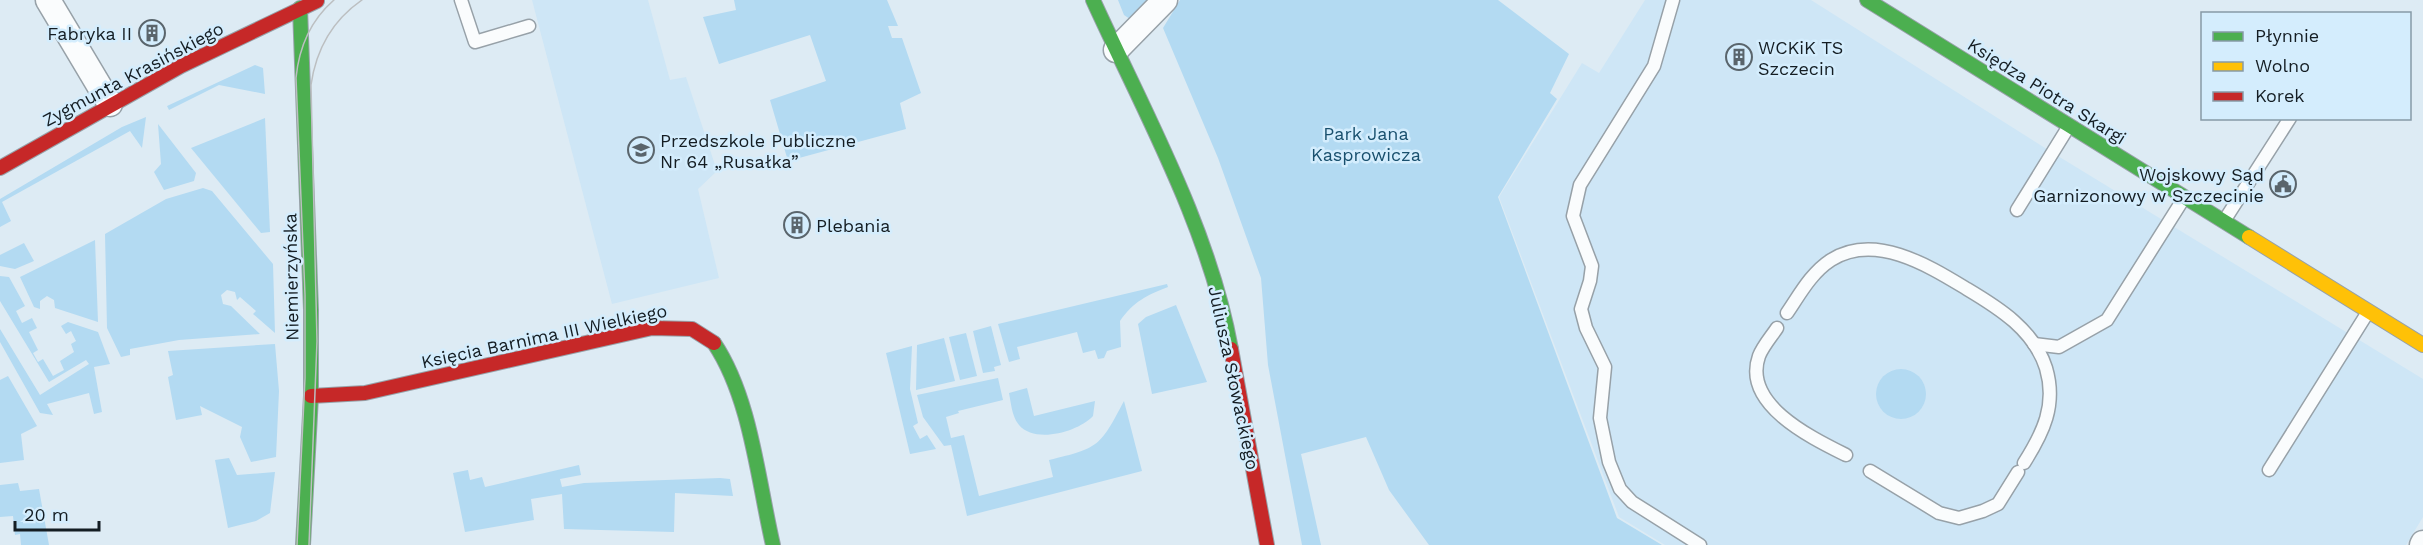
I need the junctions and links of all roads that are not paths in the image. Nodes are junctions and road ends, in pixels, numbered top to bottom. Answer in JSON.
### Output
{"nodes":[{"id":1,"x":48,"y":0,"type":"edge"},
{"id":2,"x":319,"y":0,"type":"edge"},
{"id":3,"x":461,"y":0,"type":"edge"},
{"id":4,"x":1093,"y":0,"type":"edge"},
{"id":5,"x":1102,"y":0,"type":"edge"},
{"id":6,"x":1165,"y":0,"type":"edge"},
{"id":7,"x":1673,"y":0,"type":"edge"},
{"id":8,"x":1867,"y":0,"type":"edge"},
{"id":9,"x":300,"y":8,"type":"junction"},
{"id":10,"x":529,"y":26,"type":"dead end"},
{"id":11,"x":1116,"y":50,"type":"junction"},
{"id":12,"x":110,"y":104,"type":"junction"},
{"id":13,"x":2289,"y":120,"type":"edge"},
{"id":14,"x":2069,"y":125,"type":"junction"},
{"id":15,"x":0,"y":168,"type":"edge"},
{"id":16,"x":2184,"y":197,"type":"junction"},
{"id":17,"x":2017,"y":210,"type":"dead end"},
{"id":18,"x":2224,"y":221,"type":"junction"},
{"id":19,"x":2368,"y":311,"type":"junction"},
{"id":20,"x":1787,"y":313,"type":"dead end"},
{"id":21,"x":1777,"y":328,"type":"dead end"},
{"id":22,"x":2034,"y":344,"type":"junction"},
{"id":23,"x":2423,"y":345,"type":"edge"},
{"id":24,"x":2059,"y":347,"type":"junction"},
{"id":25,"x":2046,"y":369,"type":"junction"},
{"id":26,"x":311,"y":396,"type":"junction"},
{"id":27,"x":1846,"y":455,"type":"dead end"},
{"id":28,"x":2270,"y":470,"type":"dead end"},
{"id":29,"x":1870,"y":471,"type":"dead end"},
{"id":30,"x":303,"y":545,"type":"edge"},
{"id":31,"x":773,"y":545,"type":"edge"},
{"id":32,"x":1267,"y":545,"type":"edge"},
{"id":33,"x":1700,"y":545,"type":"edge"}],
"edges":[{"from":1,"to":12,"type":"street"},
{"from":2,"to":9,"type":"street","name":"Zygmunta Krasińskiego"},
{"from":3,"to":10,"type":"lane"},
{"from":4,"to":11,"type":"street","name":"Juliusza Słowackiego"},
{"from":5,"to":11,"type":"street","name":"Juliusza Słowackiego"},
{"from":6,"to":11,"type":"street"},
{"from":7,"to":33,"type":"lane"},
{"from":8,"to":14,"type":"street","name":"Księdza Piotra Skargi"},
{"from":9,"to":12,"type":"street","name":"Zygmunta Krasińskiego"},
{"from":9,"to":26,"type":"street","name":"Niemierzyńska"},
{"from":11,"to":32,"type":"street","name":"Juliusza Słowackiego"},
{"from":12,"to":15,"type":"street","name":"Zygmunta Krasińskiego"},
{"from":13,"to":18,"type":"lane"},
{"from":14,"to":16,"type":"street","name":"Księdza Piotra Skargi"},
{"from":14,"to":17,"type":"lane"},
{"from":16,"to":18,"type":"street","name":"Księdza Piotra Skargi"},
{"from":16,"to":24,"type":"lane"},
{"from":18,"to":19,"type":"street","name":"Księdza Piotra Skargi"},
{"from":19,"to":23,"type":"street","name":"Księdza Piotra Skargi"},
{"from":19,"to":28,"type":"lane"},
{"from":20,"to":22,"type":"lane"},
{"from":21,"to":27,"type":"lane"},
{"from":22,"to":24,"type":"lane"},
{"from":22,"to":25,"type":"lane"},
{"from":24,"to":25,"type":"lane"},
{"from":25,"to":29,"type":"lane"},
{"from":26,"to":30,"type":"street","name":"Niemierzyńska"},
{"from":26,"to":31,"type":"street","name":"Księcia Barnima III Wielkiego"}]}
